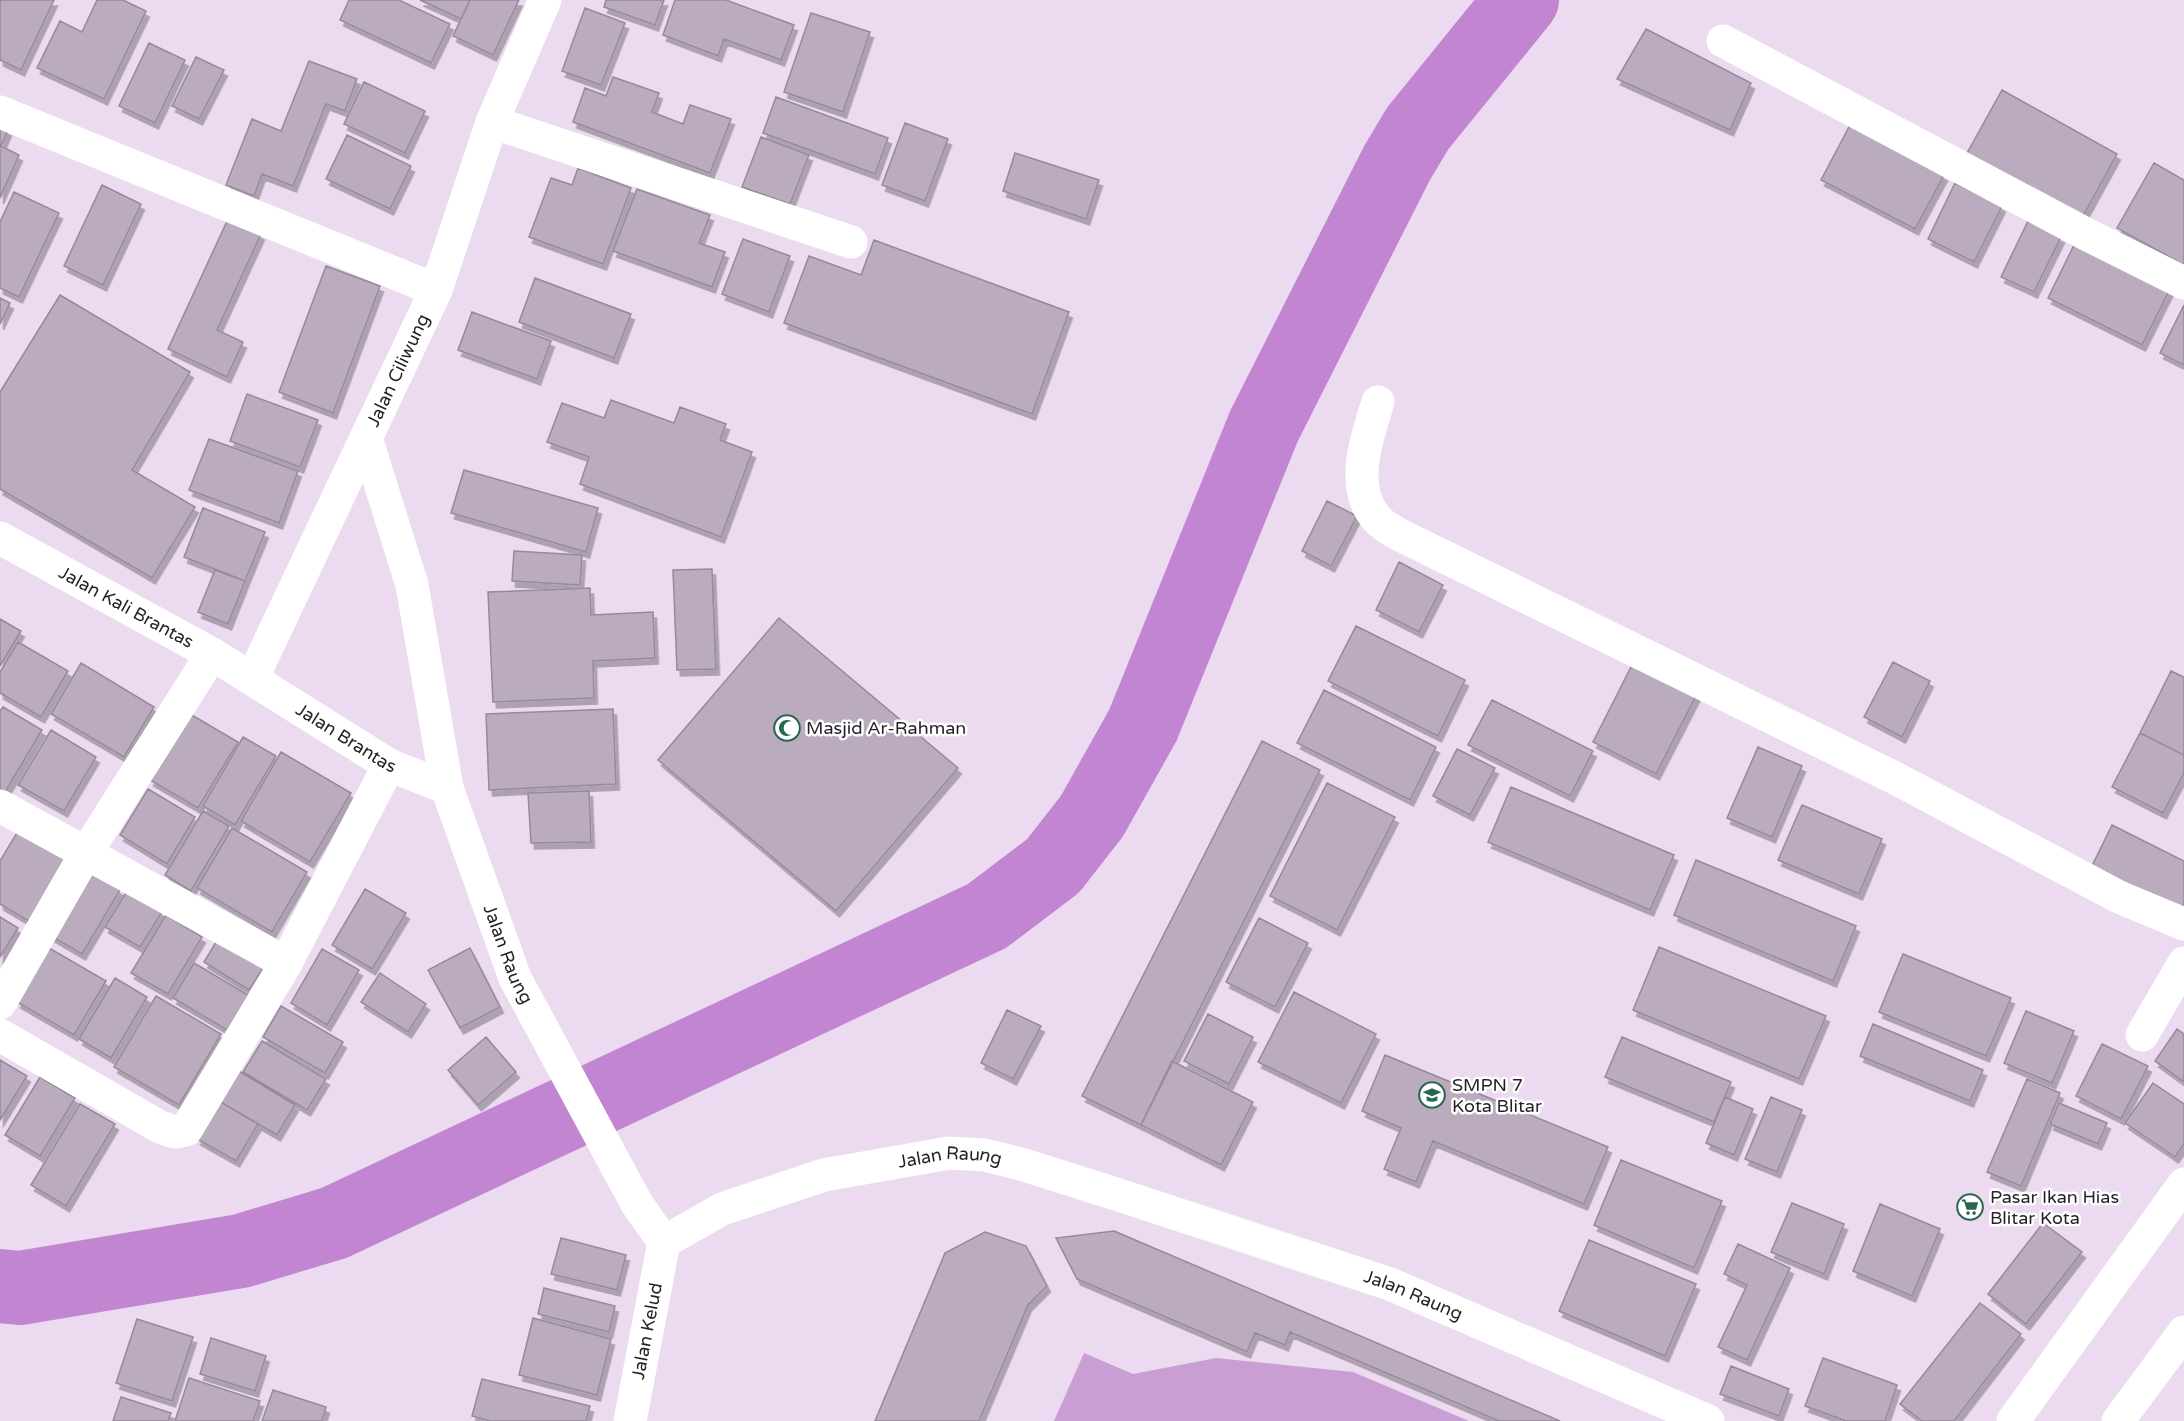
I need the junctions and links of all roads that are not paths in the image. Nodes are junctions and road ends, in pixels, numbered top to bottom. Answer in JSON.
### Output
{"nodes":[{"id":1,"x":545,"y":0,"type":"edge"},
{"id":2,"x":1723,"y":41,"type":"dead end"},
{"id":3,"x":0,"y":112,"type":"edge"},
{"id":4,"x":492,"y":122,"type":"junction"},
{"id":5,"x":851,"y":242,"type":"dead end"},
{"id":6,"x":2184,"y":283,"type":"edge"},
{"id":7,"x":436,"y":290,"type":"junction"},
{"id":8,"x":1378,"y":402,"type":"dead end"},
{"id":9,"x":366,"y":438,"type":"junction"},
{"id":10,"x":0,"y":538,"type":"edge"},
{"id":11,"x":212,"y":654,"type":"junction"},
{"id":12,"x":252,"y":679,"type":"junction"},
{"id":13,"x":389,"y":765,"type":"junction"},
{"id":14,"x":447,"y":788,"type":"junction"},
{"id":15,"x":0,"y":806,"type":"edge"},
{"id":16,"x":86,"y":852,"type":"junction"},
{"id":17,"x":2184,"y":924,"type":"edge"},
{"id":18,"x":286,"y":963,"type":"junction"},
{"id":19,"x":2184,"y":963,"type":"edge"},
{"id":20,"x":0,"y":1003,"type":"edge"},
{"id":21,"x":0,"y":1035,"type":"edge"},
{"id":22,"x":2142,"y":1035,"type":"dead end"},
{"id":23,"x":2184,"y":1184,"type":"edge"},
{"id":24,"x":664,"y":1242,"type":"junction"},
{"id":25,"x":2184,"y":1332,"type":"edge"},
{"id":26,"x":630,"y":1421,"type":"edge"},
{"id":27,"x":1708,"y":1421,"type":"edge"},
{"id":28,"x":2013,"y":1421,"type":"edge"},
{"id":29,"x":2118,"y":1421,"type":"edge"}],
"edges":[{"from":1,"to":4,"type":"street","name":"Jalan Ciliwung"},
{"from":2,"to":6,"type":"street"},
{"from":3,"to":7,"type":"street"},
{"from":4,"to":5,"type":"street"},
{"from":4,"to":7,"type":"street","name":"Jalan Ciliwung"},
{"from":7,"to":9,"type":"street","name":"Jalan Ciliwung"},
{"from":8,"to":17,"type":"street"},
{"from":9,"to":12,"type":"street"},
{"from":9,"to":14,"type":"street","name":"Jalan Ciliwung"},
{"from":10,"to":11,"type":"street","name":"Jalan Kali Brantas"},
{"from":11,"to":12,"type":"street","name":"Jalan Kali Brantas"},
{"from":11,"to":16,"type":"street"},
{"from":12,"to":13,"type":"street","name":"Jalan Brantas"},
{"from":13,"to":14,"type":"street","name":"Jalan Brantas"},
{"from":13,"to":18,"type":"street"},
{"from":14,"to":24,"type":"street","name":"Jalan Raung"},
{"from":15,"to":16,"type":"street"},
{"from":16,"to":18,"type":"street"},
{"from":16,"to":20,"type":"street"},
{"from":18,"to":21,"type":"street"},
{"from":19,"to":22,"type":"street"},
{"from":23,"to":28,"type":"street"},
{"from":24,"to":26,"type":"street","name":"Jalan Kelud"},
{"from":24,"to":27,"type":"street","name":"Jalan Raung"},
{"from":25,"to":29,"type":"street"}]}
